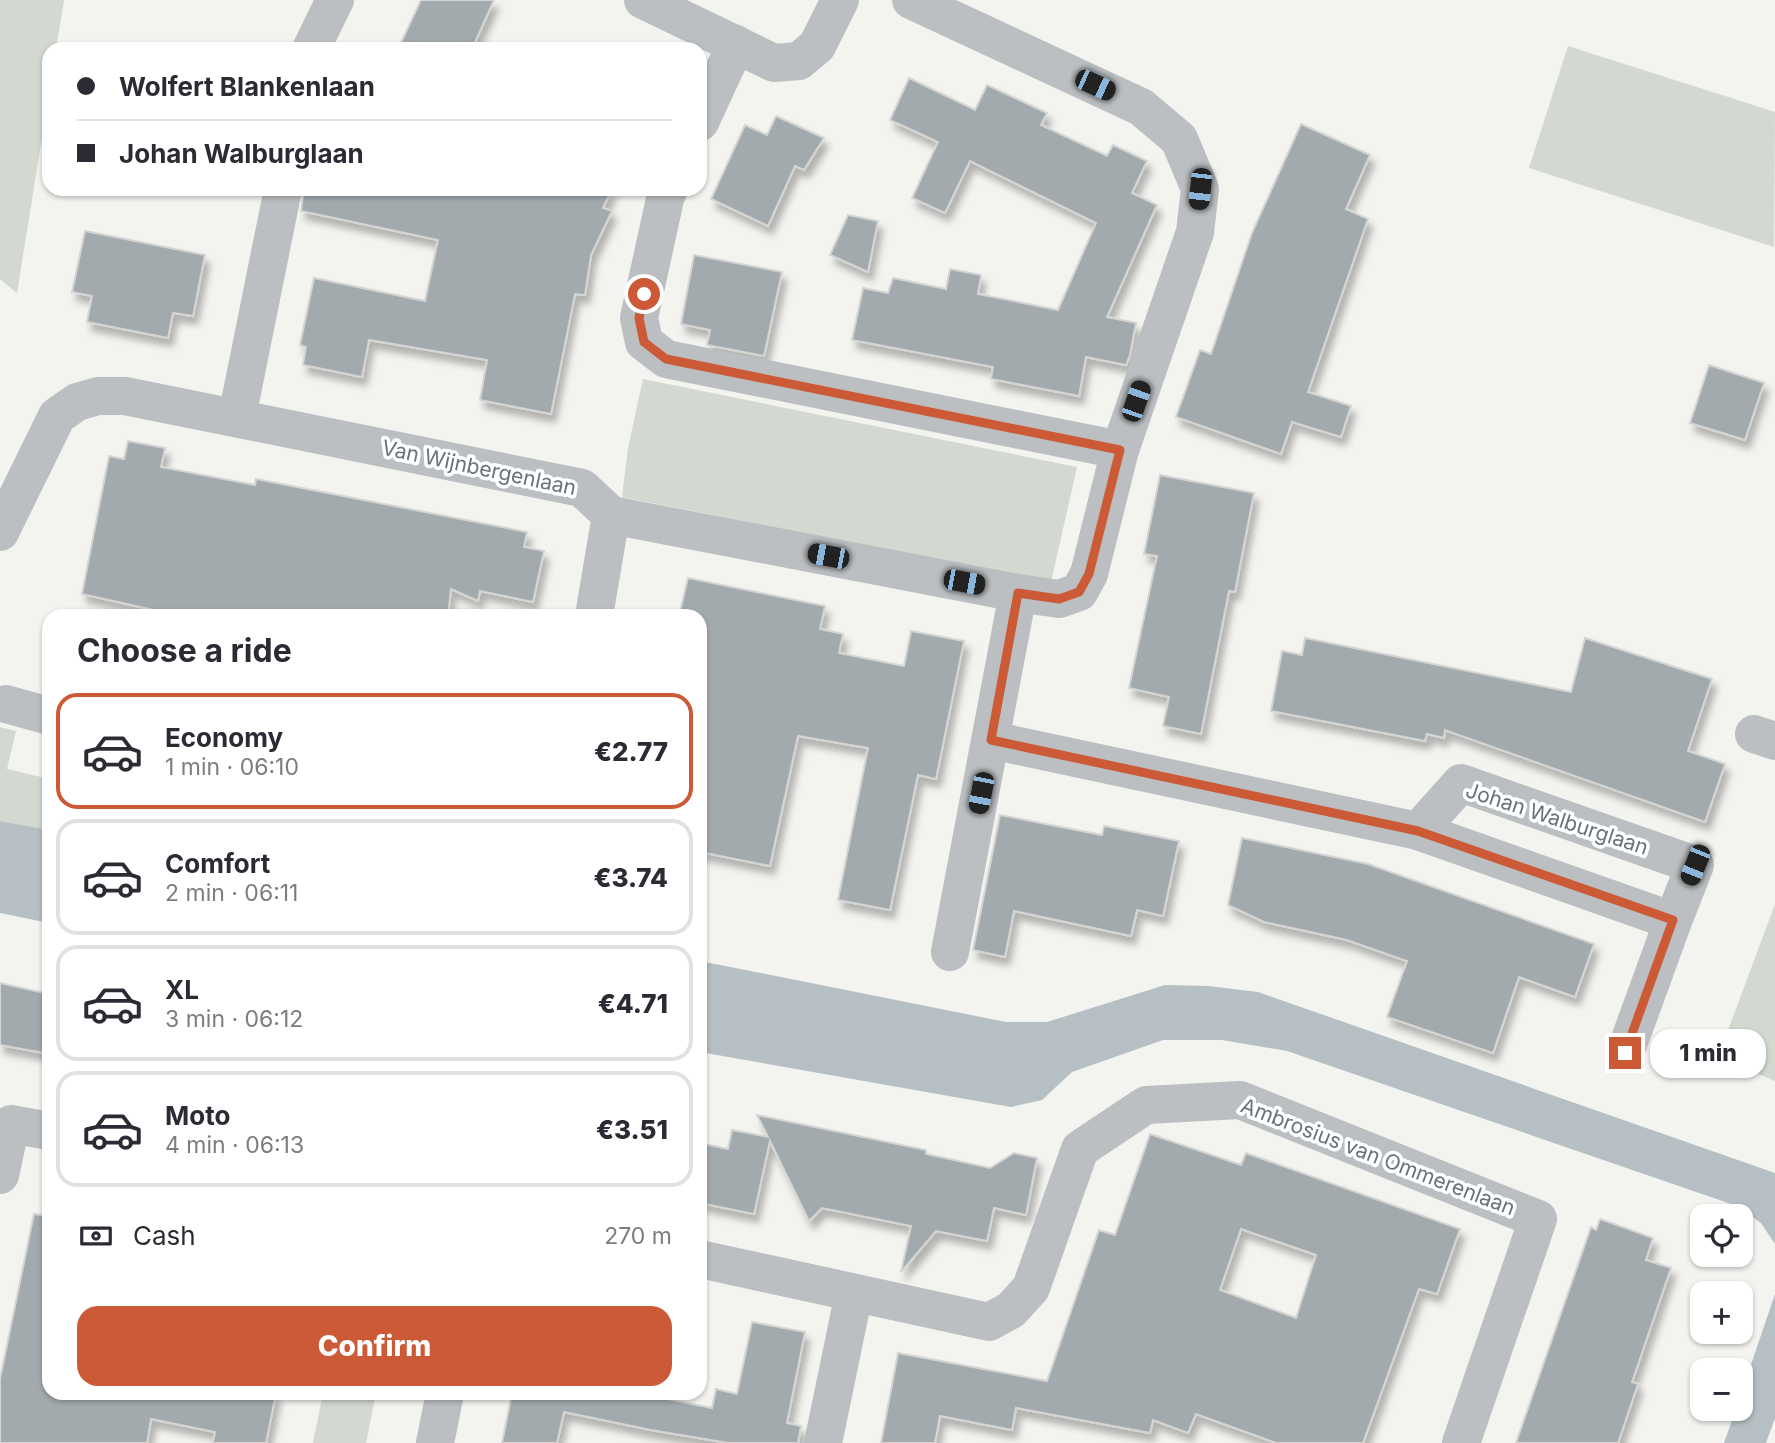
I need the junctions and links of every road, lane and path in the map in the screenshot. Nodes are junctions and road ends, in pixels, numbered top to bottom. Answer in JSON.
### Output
{"nodes":[{"id":1,"x":335,"y":0,"type":"edge"},
{"id":2,"x":643,"y":0,"type":"edge"},
{"id":3,"x":840,"y":0,"type":"edge"},
{"id":4,"x":911,"y":0,"type":"edge"},
{"id":5,"x":314,"y":42,"type":"edge"},
{"id":6,"x":736,"y":44,"type":"junction"},
{"id":7,"x":707,"y":107,"type":"edge"},
{"id":8,"x":282,"y":196,"type":"edge"},
{"id":9,"x":666,"y":196,"type":"edge"},
{"id":10,"x":237,"y":417,"type":"junction"},
{"id":11,"x":1120,"y":450,"type":"junction"},
{"id":12,"x":611,"y":514,"type":"junction"},
{"id":13,"x":0,"y":532,"type":"edge"},
{"id":14,"x":1018,"y":593,"type":"junction"},
{"id":15,"x":595,"y":609,"type":"edge"},
{"id":16,"x":6,"y":704,"type":"dead end"},
{"id":17,"x":42,"y":714,"type":"edge"},
{"id":18,"x":991,"y":740,"type":"junction"},
{"id":19,"x":1418,"y":831,"type":"junction"},
{"id":20,"x":1673,"y":920,"type":"junction"},
{"id":21,"x":950,"y":952,"type":"dead end"},
{"id":22,"x":1625,"y":1053,"type":"dead end"},
{"id":23,"x":42,"y":1130,"type":"edge"},
{"id":24,"x":0,"y":1175,"type":"edge"},
{"id":25,"x":707,"y":1261,"type":"edge"},
{"id":26,"x":854,"y":1293,"type":"junction"},
{"id":27,"x":444,"y":1400,"type":"edge"},
{"id":28,"x":435,"y":1443,"type":"edge"},
{"id":29,"x":823,"y":1443,"type":"edge"},
{"id":30,"x":1461,"y":1443,"type":"edge"}],
"edges":[{"from":1,"to":5,"type":"street"},
{"from":2,"to":6,"type":"street"},
{"from":3,"to":6,"type":"street"},
{"from":4,"to":11,"type":"street"},
{"from":6,"to":7,"type":"street"},
{"from":8,"to":10,"type":"street"},
{"from":9,"to":11,"type":"street"},
{"from":10,"to":12,"type":"street","name":"Van Wijnbergenlaan"},
{"from":10,"to":13,"type":"street","name":"Van Wijnbergenlaan"},
{"from":11,"to":14,"type":"street"},
{"from":12,"to":14,"type":"street"},
{"from":12,"to":15,"type":"street"},
{"from":14,"to":18,"type":"street"},
{"from":16,"to":17,"type":"street"},
{"from":18,"to":19,"type":"street"},
{"from":18,"to":21,"type":"street"},
{"from":19,"to":20,"type":"street"},
{"from":19,"to":20,"type":"street","name":"Johan Walburglaan"},
{"from":20,"to":22,"type":"street","name":"Johan Walburglaan"},
{"from":23,"to":24,"type":"street"},
{"from":25,"to":26,"type":"street","name":"Ambrosius van Ommerenlaan"},
{"from":26,"to":29,"type":"street"},
{"from":26,"to":30,"type":"street","name":"Ambrosius van Ommerenlaan"},
{"from":27,"to":28,"type":"street"}]}
